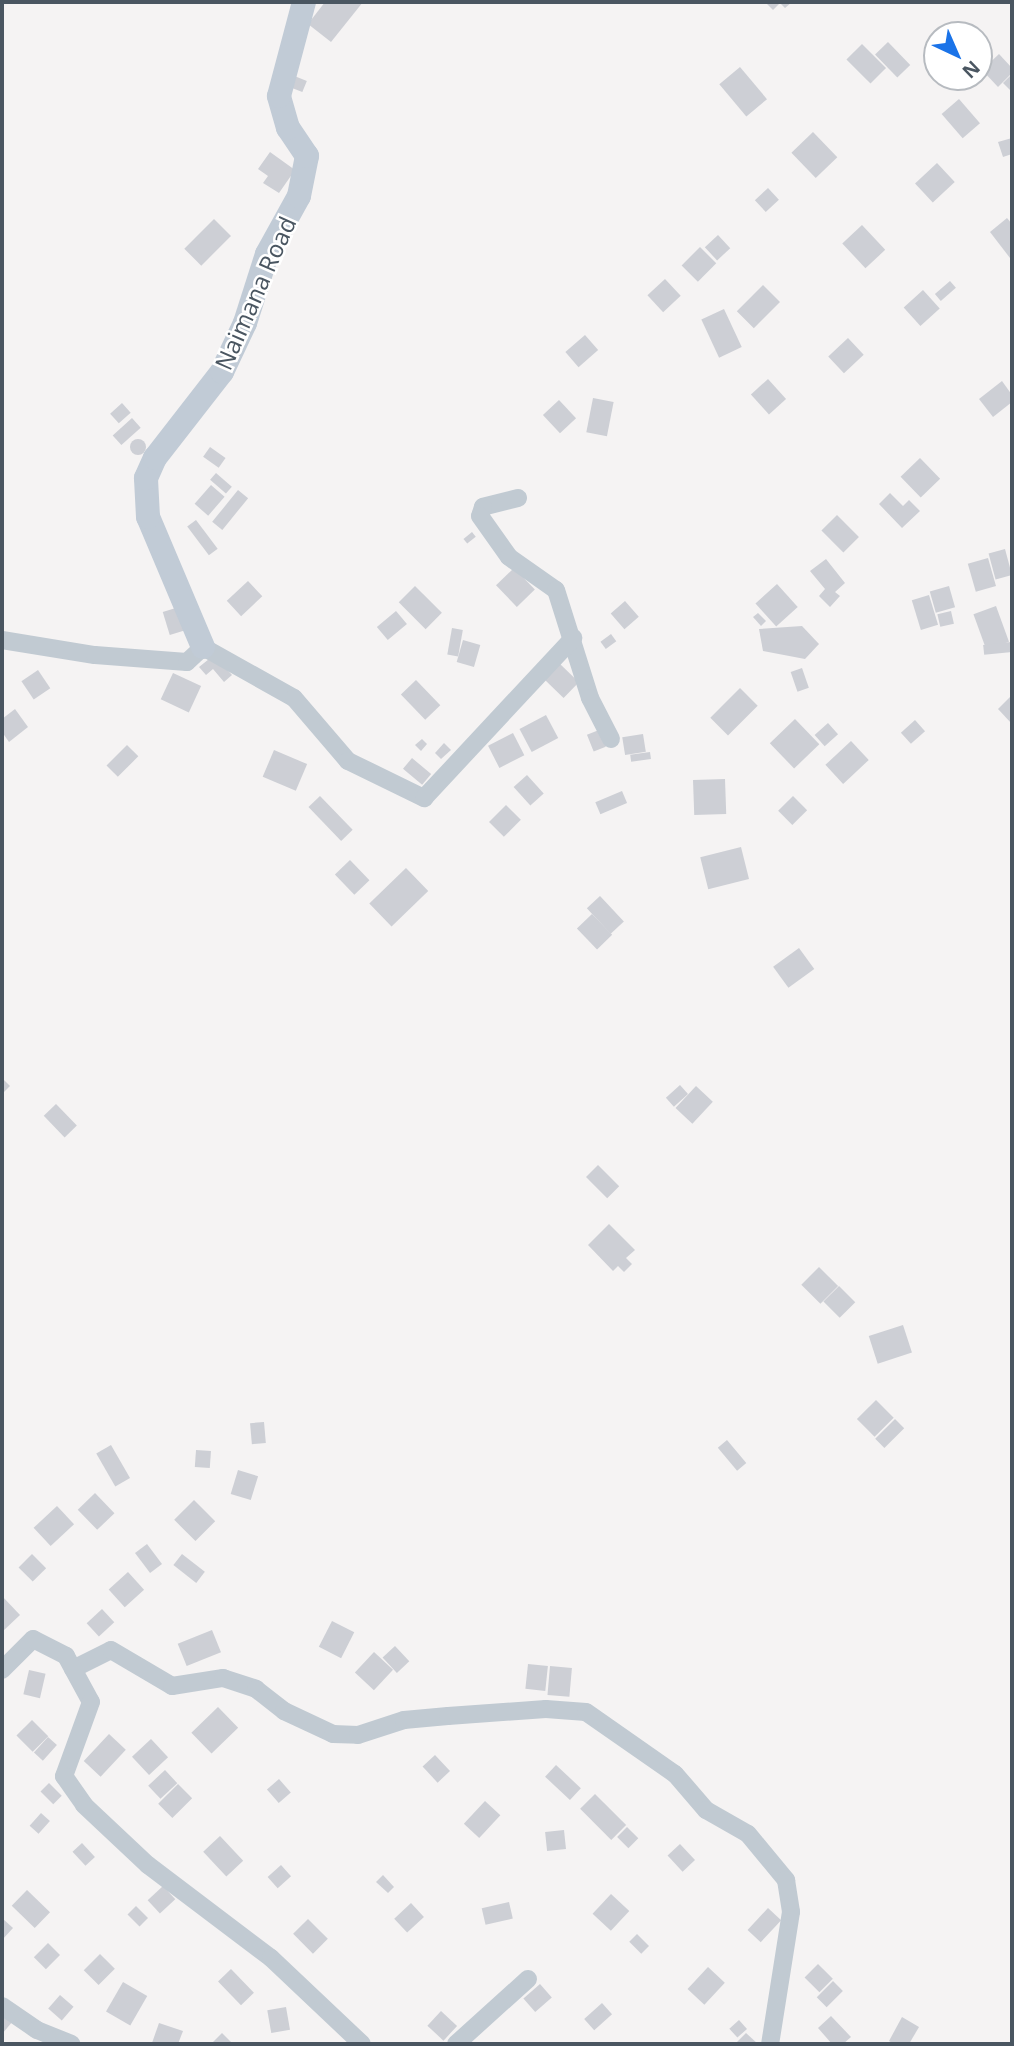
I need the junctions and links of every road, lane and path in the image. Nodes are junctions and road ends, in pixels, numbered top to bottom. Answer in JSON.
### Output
{"nodes":[{"id":1,"x":304,"y":2,"type":"edge"},
{"id":2,"x":518,"y":498,"type":"dead end"},
{"id":3,"x":573,"y":638,"type":"junction"},
{"id":4,"x":2,"y":640,"type":"edge"},
{"id":5,"x":203,"y":647,"type":"junction"},
{"id":6,"x":611,"y":739,"type":"dead end"},
{"id":7,"x":73,"y":1669,"type":"junction"},
{"id":8,"x":2,"y":1670,"type":"edge"},
{"id":9,"x":528,"y":1979,"type":"dead end"},
{"id":10,"x":2,"y":2006,"type":"edge"},
{"id":11,"x":71,"y":2044,"type":"edge"},
{"id":12,"x":362,"y":2044,"type":"edge"},
{"id":13,"x":456,"y":2044,"type":"edge"},
{"id":14,"x":770,"y":2044,"type":"edge"}],
"edges":[{"from":1,"to":5,"type":"street","name":"Naimana Road"},
{"from":2,"to":3,"type":"street"},
{"from":3,"to":5,"type":"street"},
{"from":3,"to":6,"type":"street"},
{"from":4,"to":5,"type":"street"},
{"from":7,"to":8,"type":"street"},
{"from":7,"to":12,"type":"street"},
{"from":7,"to":14,"type":"street"},
{"from":9,"to":13,"type":"street"},
{"from":10,"to":11,"type":"street"}]}
